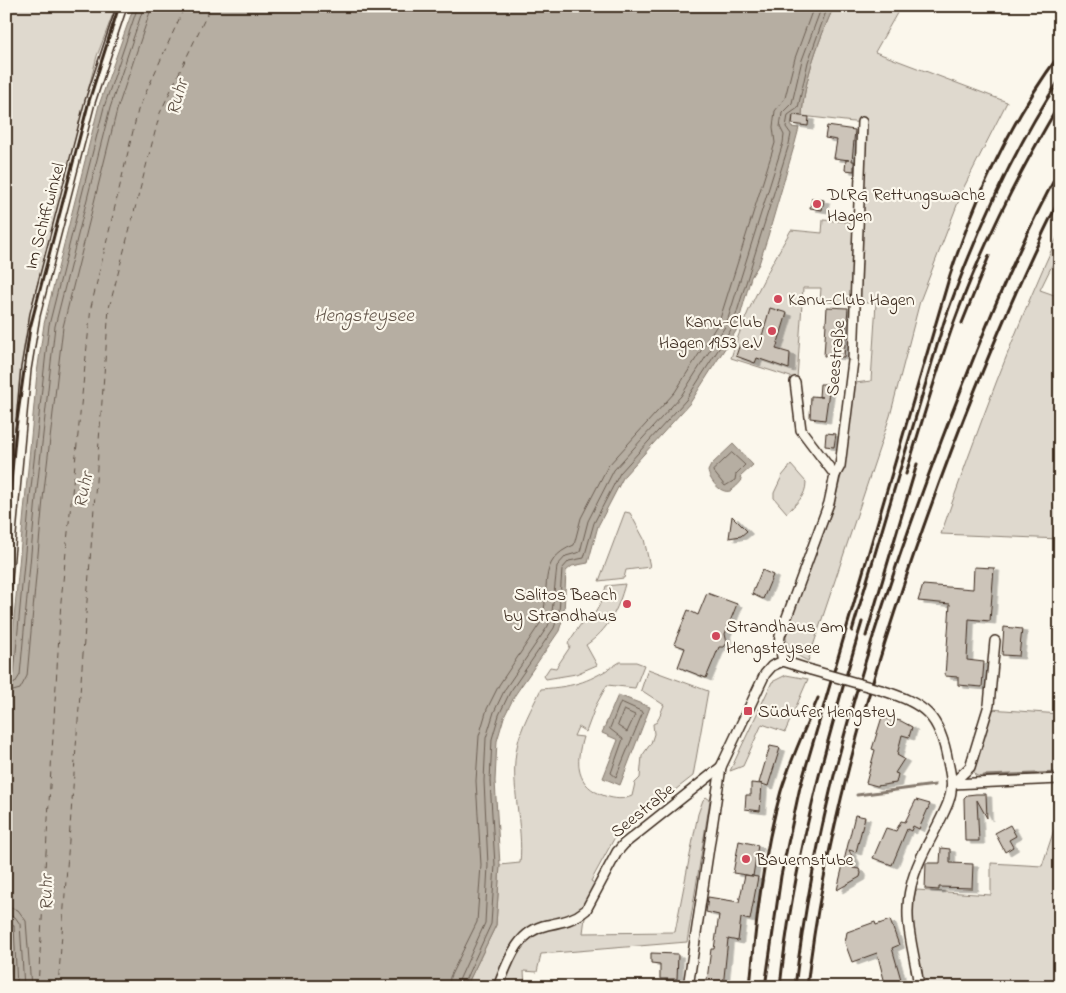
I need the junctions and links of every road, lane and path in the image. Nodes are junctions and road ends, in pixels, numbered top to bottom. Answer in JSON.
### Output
{"nodes":[{"id":1,"x":122,"y":6,"type":"edge"},
{"id":2,"x":862,"y":122,"type":"dead end"},
{"id":3,"x":795,"y":382,"type":"dead end"},
{"id":4,"x":835,"y":475,"type":"junction"},
{"id":5,"x":6,"y":589,"type":"edge"},
{"id":6,"x":995,"y":641,"type":"dead end"},
{"id":7,"x":783,"y":661,"type":"junction"},
{"id":8,"x":721,"y":767,"type":"junction"},
{"id":9,"x":1060,"y":779,"type":"edge"},
{"id":10,"x":952,"y":784,"type":"junction"},
{"id":11,"x":498,"y":987,"type":"edge"},
{"id":12,"x":688,"y":987,"type":"edge"},
{"id":13,"x":919,"y":987,"type":"edge"}],
"edges":[{"from":1,"to":5,"type":"street","name":"Im Schiffwinkel"},
{"from":2,"to":4,"type":"street","name":"Seestraße"},
{"from":3,"to":4,"type":"street","name":"Seestraße"},
{"from":4,"to":7,"type":"street","name":"Seestraße"},
{"from":6,"to":10,"type":"street"},
{"from":7,"to":8,"type":"street","name":"Seestraße"},
{"from":7,"to":10,"type":"street","bridge":true},
{"from":8,"to":11,"type":"street","name":"Seestraße"},
{"from":8,"to":12,"type":"street","name":"Seestraße"},
{"from":9,"to":10,"type":"street"},
{"from":10,"to":13,"type":"street"}]}
